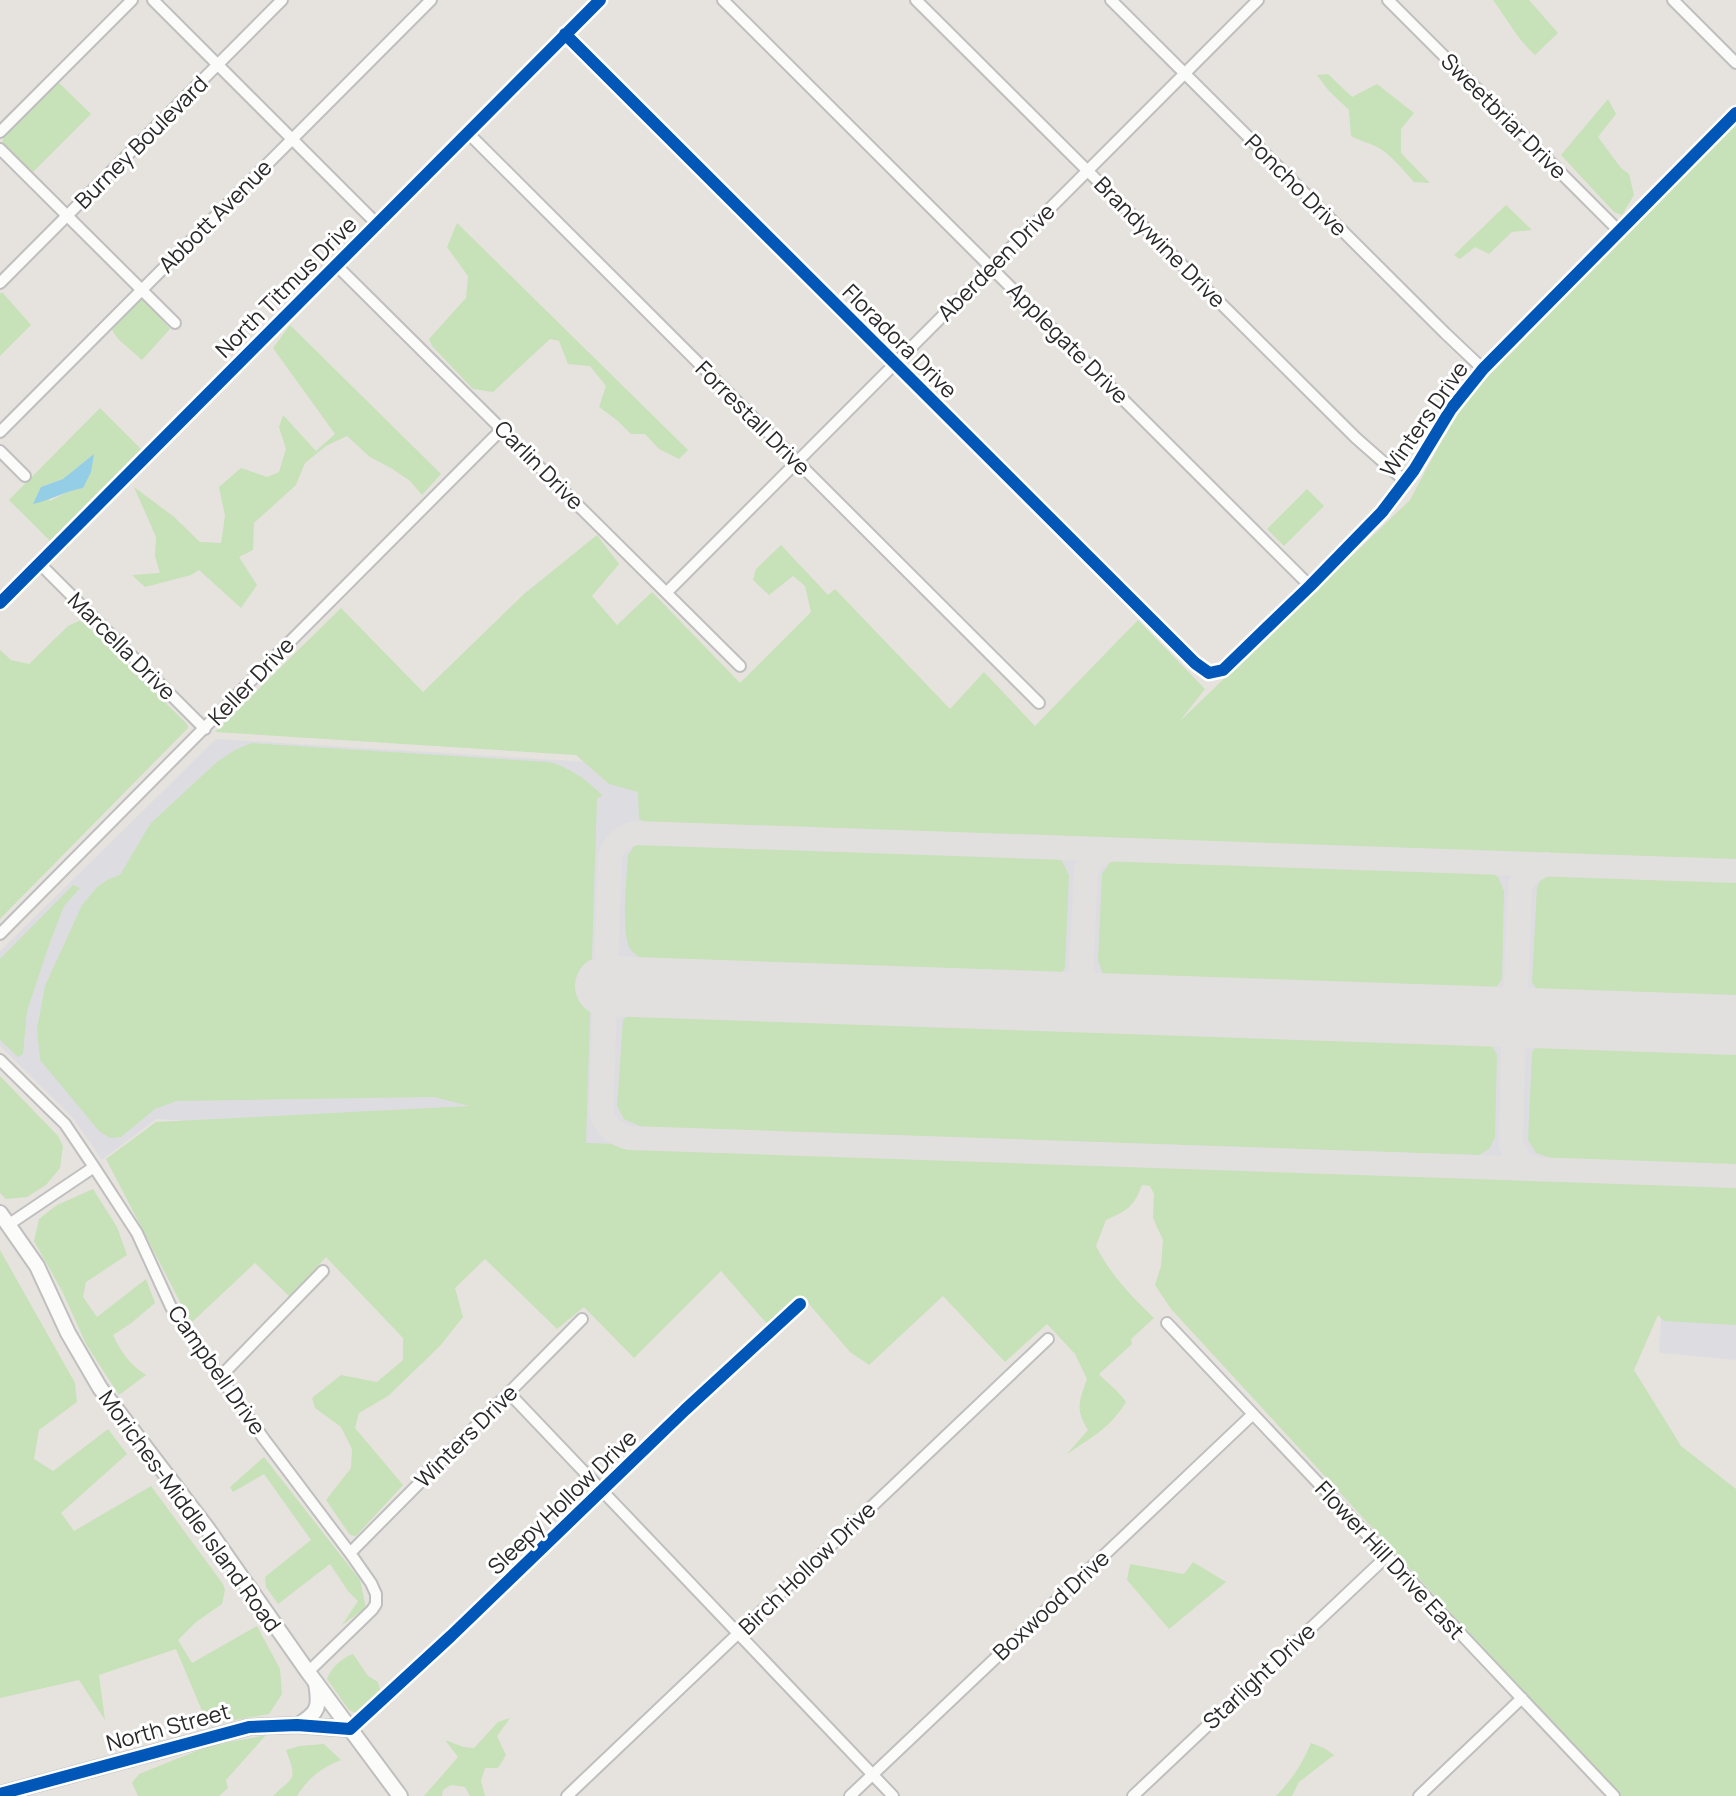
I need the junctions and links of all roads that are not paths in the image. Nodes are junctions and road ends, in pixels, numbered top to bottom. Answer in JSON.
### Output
{"nodes":[{"id":1,"x":132,"y":0,"type":"edge"},
{"id":2,"x":153,"y":0,"type":"edge"},
{"id":3,"x":282,"y":0,"type":"edge"},
{"id":4,"x":431,"y":0,"type":"edge"},
{"id":5,"x":600,"y":0,"type":"edge"},
{"id":6,"x":723,"y":0,"type":"edge"},
{"id":7,"x":916,"y":0,"type":"edge"},
{"id":8,"x":1111,"y":0,"type":"edge"},
{"id":9,"x":1258,"y":0,"type":"edge"},
{"id":10,"x":1388,"y":0,"type":"edge"},
{"id":11,"x":1673,"y":0,"type":"edge"},
{"id":12,"x":565,"y":34,"type":"junction"},
{"id":13,"x":1736,"y":63,"type":"edge"},
{"id":14,"x":218,"y":65,"type":"junction"},
{"id":15,"x":1185,"y":74,"type":"junction"},
{"id":16,"x":1736,"y":113,"type":"edge"},
{"id":17,"x":0,"y":132,"type":"edge"},
{"id":18,"x":467,"y":132,"type":"junction"},
{"id":19,"x":292,"y":139,"type":"junction"},
{"id":20,"x":0,"y":149,"type":"edge"},
{"id":21,"x":1088,"y":170,"type":"junction"},
{"id":22,"x":66,"y":216,"type":"junction"},
{"id":23,"x":377,"y":224,"type":"junction"},
{"id":24,"x":1619,"y":231,"type":"junction"},
{"id":25,"x":336,"y":265,"type":"junction"},
{"id":26,"x":992,"y":267,"type":"junction"},
{"id":27,"x":0,"y":283,"type":"edge"},
{"id":28,"x":142,"y":289,"type":"junction"},
{"id":29,"x":175,"y":323,"type":"dead end"},
{"id":30,"x":895,"y":364,"type":"junction"},
{"id":31,"x":1483,"y":369,"type":"junction"},
{"id":32,"x":502,"y":429,"type":"junction"},
{"id":33,"x":0,"y":432,"type":"edge"},
{"id":34,"x":0,"y":451,"type":"edge"},
{"id":35,"x":797,"y":462,"type":"junction"},
{"id":36,"x":25,"y":476,"type":"dead end"},
{"id":37,"x":1406,"y":482,"type":"junction"},
{"id":38,"x":39,"y":563,"type":"junction"},
{"id":39,"x":1310,"y":586,"type":"junction"},
{"id":40,"x":667,"y":592,"type":"junction"},
{"id":41,"x":0,"y":603,"type":"edge"},
{"id":42,"x":740,"y":666,"type":"dead end"},
{"id":43,"x":1209,"y":673,"type":"joint"},
{"id":44,"x":1039,"y":703,"type":"dead end"},
{"id":45,"x":205,"y":729,"type":"junction"},
{"id":46,"x":0,"y":934,"type":"edge"},
{"id":47,"x":0,"y":1060,"type":"edge"},
{"id":48,"x":94,"y":1167,"type":"junction"},
{"id":49,"x":4,"y":1219,"type":"edge"},
{"id":50,"x":323,"y":1271,"type":"dead end"},
{"id":51,"x":800,"y":1304,"type":"dead end"},
{"id":52,"x":582,"y":1319,"type":"dead end"},
{"id":53,"x":1167,"y":1323,"type":"dead end"},
{"id":54,"x":1048,"y":1339,"type":"dead end"},
{"id":55,"x":220,"y":1377,"type":"junction"},
{"id":56,"x":509,"y":1393,"type":"junction"},
{"id":57,"x":1253,"y":1414,"type":"junction"},
{"id":58,"x":604,"y":1490,"type":"junction"},
{"id":59,"x":350,"y":1553,"type":"junction"},
{"id":60,"x":1386,"y":1557,"type":"junction"},
{"id":61,"x":739,"y":1634,"type":"junction"},
{"id":62,"x":312,"y":1677,"type":"junction"},
{"id":63,"x":1522,"y":1698,"type":"junction"},
{"id":64,"x":297,"y":1725,"type":"junction"},
{"id":65,"x":350,"y":1729,"type":"junction"},
{"id":66,"x":872,"y":1774,"type":"junction"},
{"id":67,"x":0,"y":1794,"type":"edge"},
{"id":68,"x":400,"y":1796,"type":"edge"},
{"id":69,"x":567,"y":1796,"type":"edge"},
{"id":70,"x":850,"y":1796,"type":"edge"},
{"id":71,"x":893,"y":1796,"type":"edge"},
{"id":72,"x":1133,"y":1796,"type":"edge"},
{"id":73,"x":1419,"y":1796,"type":"edge"},
{"id":74,"x":1614,"y":1796,"type":"edge"}],
"edges":[{"from":1,"to":17,"type":"street"},
{"from":2,"to":14,"type":"street"},
{"from":3,"to":14,"type":"street","name":"Burney Boulevard"},
{"from":4,"to":19,"type":"street","name":"Abbott Avenue"},
{"from":5,"to":12,"type":"street","name":"North Titmus Drive"},
{"from":6,"to":26,"type":"street","name":"Applegate Drive"},
{"from":7,"to":21,"type":"street","name":"Brandywine Drive"},
{"from":8,"to":15,"type":"street","name":"Poncho Drive"},
{"from":9,"to":15,"type":"street","name":"Aberdeen Drive"},
{"from":10,"to":24,"type":"street","name":"Sweetbriar Drive"},
{"from":11,"to":13,"type":"street"},
{"from":12,"to":18,"type":"street","name":"North Titmus Drive"},
{"from":12,"to":30,"type":"street","name":"Floradora Drive"},
{"from":14,"to":19,"type":"street"},
{"from":14,"to":22,"type":"street","name":"Burney Boulevard"},
{"from":15,"to":21,"type":"street","name":"Aberdeen Drive"},
{"from":15,"to":31,"type":"street","name":"Poncho Drive"},
{"from":16,"to":24,"type":"street","name":"Winters Drive"},
{"from":18,"to":23,"type":"street","name":"North Titmus Drive"},
{"from":18,"to":35,"type":"street","name":"Forrestall Drive"},
{"from":19,"to":23,"type":"street"},
{"from":19,"to":28,"type":"street","name":"Abbott Avenue"},
{"from":20,"to":22,"type":"street"},
{"from":21,"to":26,"type":"street","name":"Aberdeen Drive"},
{"from":21,"to":37,"type":"street","name":"Brandywine Drive"},
{"from":22,"to":27,"type":"street","name":"Burney Boulevard"},
{"from":22,"to":28,"type":"street"},
{"from":23,"to":25,"type":"street","name":"North Titmus Drive"},
{"from":24,"to":31,"type":"street","name":"Winters Drive"},
{"from":25,"to":32,"type":"street","name":"Carlin Drive"},
{"from":25,"to":38,"type":"street","name":"North Titmus Drive"},
{"from":26,"to":30,"type":"street","name":"Aberdeen Drive"},
{"from":26,"to":39,"type":"street","name":"Applegate Drive"},
{"from":28,"to":29,"type":"street"},
{"from":28,"to":33,"type":"street","name":"Abbott Avenue"},
{"from":30,"to":35,"type":"street","name":"Aberdeen Drive"},
{"from":30,"to":43,"type":"street","name":"Floradora Drive"},
{"from":31,"to":37,"type":"street","name":"Winters Drive"},
{"from":32,"to":40,"type":"street","name":"Carlin Drive"},
{"from":32,"to":45,"type":"street","name":"Keller Drive"},
{"from":34,"to":36,"type":"street"},
{"from":35,"to":40,"type":"street","name":"Aberdeen Drive"},
{"from":35,"to":44,"type":"street","name":"Forrestall Drive"},
{"from":37,"to":39,"type":"street","name":"Winters Drive"},
{"from":38,"to":41,"type":"street","name":"North Titmus Drive"},
{"from":38,"to":45,"type":"street","name":"Marcella Drive"},
{"from":39,"to":43,"type":"street","name":"Winters Drive"},
{"from":40,"to":42,"type":"street","name":"Carlin Drive"},
{"from":45,"to":46,"type":"street","name":"Keller Drive"},
{"from":47,"to":48,"type":"street","name":"Campbell Drive"},
{"from":48,"to":49,"type":"street"},
{"from":48,"to":55,"type":"street","name":"Campbell Drive"},
{"from":49,"to":62,"type":"main road","name":"Moriches-Middle Island Road"},
{"from":50,"to":55,"type":"street"},
{"from":51,"to":58,"type":"street","name":"Sleepy Hollow Drive"},
{"from":52,"to":56,"type":"street","name":"Winters Drive"},
{"from":53,"to":57,"type":"street","name":"Flower Hill Drive East"},
{"from":54,"to":61,"type":"street","name":"Birch Hollow Drive"},
{"from":55,"to":59,"type":"street","name":"Campbell Drive"},
{"from":56,"to":58,"type":"street"},
{"from":56,"to":59,"type":"street","name":"Winters Drive"},
{"from":57,"to":60,"type":"street","name":"Flower Hill Drive East"},
{"from":57,"to":66,"type":"street","name":"Boxwood Drive"},
{"from":58,"to":61,"type":"street"},
{"from":58,"to":65,"type":"street","name":"Sleepy Hollow Drive"},
{"from":59,"to":62,"type":"street","name":"Campbell Drive"},
{"from":60,"to":63,"type":"street","name":"Flower Hill Drive East"},
{"from":60,"to":72,"type":"street","name":"Starlight Drive"},
{"from":61,"to":66,"type":"street"},
{"from":61,"to":69,"type":"street","name":"Birch Hollow Drive"},
{"from":62,"to":64,"type":"main road"},
{"from":62,"to":65,"type":"main road","name":"Moriches-Middle Island Road"},
{"from":63,"to":73,"type":"street"},
{"from":63,"to":74,"type":"street","name":"Flower Hill Drive East"},
{"from":64,"to":65,"type":"main road","name":"North Street"},
{"from":64,"to":67,"type":"main road","name":"North Street"},
{"from":65,"to":68,"type":"main road","name":"Moriches-Middle Island Road"},
{"from":66,"to":70,"type":"street","name":"Boxwood Drive"},
{"from":66,"to":71,"type":"street"}]}
